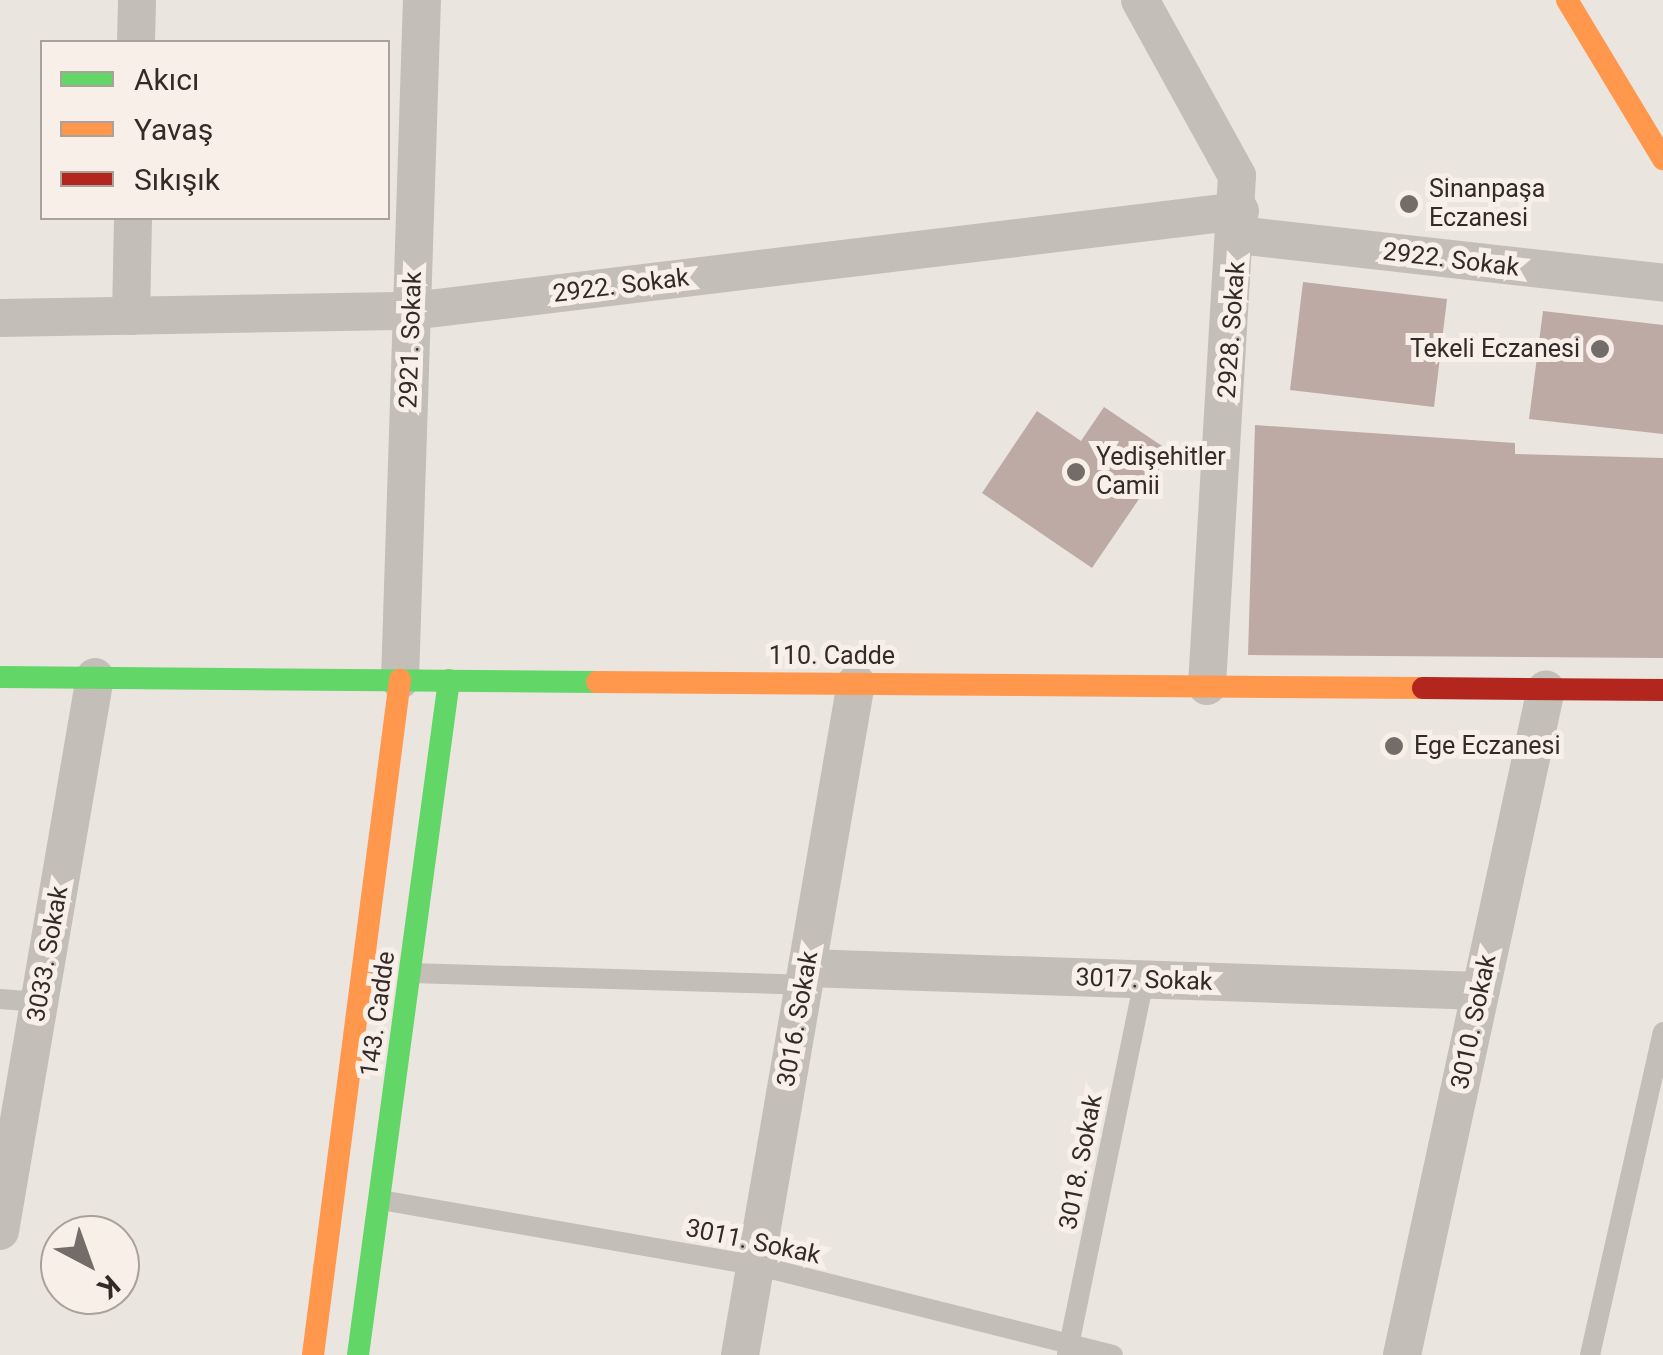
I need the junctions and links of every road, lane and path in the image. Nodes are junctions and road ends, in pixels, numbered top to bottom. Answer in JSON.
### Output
{"nodes":[{"id":1,"x":137,"y":0,"type":"edge"},
{"id":2,"x":422,"y":0,"type":"edge"},
{"id":3,"x":1140,"y":0,"type":"edge"},
{"id":4,"x":1567,"y":0,"type":"edge"},
{"id":5,"x":136,"y":40,"type":"edge"},
{"id":6,"x":1658,"y":134,"type":"edge"},
{"id":7,"x":132,"y":220,"type":"edge"},
{"id":8,"x":1239,"y":223,"type":"junction"},
{"id":9,"x":1663,"y":283,"type":"edge"},
{"id":10,"x":412,"y":311,"type":"junction"},
{"id":11,"x":130,"y":316,"type":"junction"},
{"id":12,"x":0,"y":318,"type":"edge"},
{"id":13,"x":0,"y":676,"type":"edge"},
{"id":14,"x":95,"y":677,"type":"junction"},
{"id":15,"x":400,"y":680,"type":"junction"},
{"id":16,"x":449,"y":680,"type":"junction"},
{"id":17,"x":856,"y":684,"type":"junction"},
{"id":18,"x":1207,"y":686,"type":"junction"},
{"id":19,"x":1546,"y":688,"type":"junction"},
{"id":20,"x":1663,"y":690,"type":"edge"},
{"id":21,"x":411,"y":974,"type":"junction"},
{"id":22,"x":805,"y":976,"type":"junction"},
{"id":23,"x":1144,"y":980,"type":"junction"},
{"id":24,"x":1481,"y":991,"type":"junction"},
{"id":25,"x":0,"y":999,"type":"edge"},
{"id":26,"x":40,"y":1002,"type":"junction"},
{"id":27,"x":1663,"y":1032,"type":"edge"},
{"id":28,"x":379,"y":1200,"type":"junction"},
{"id":29,"x":0,"y":1232,"type":"edge"},
{"id":30,"x":755,"y":1265,"type":"junction"},
{"id":31,"x":1068,"y":1350,"type":"edge"},
{"id":32,"x":314,"y":1355,"type":"edge"},
{"id":33,"x":358,"y":1355,"type":"edge"},
{"id":34,"x":740,"y":1355,"type":"edge"},
{"id":35,"x":1112,"y":1355,"type":"edge"},
{"id":36,"x":1402,"y":1355,"type":"edge"},
{"id":37,"x":1590,"y":1355,"type":"edge"}],
"edges":[{"from":1,"to":5,"type":"street"},
{"from":2,"to":10,"type":"street","name":"2921. Sokak"},
{"from":3,"to":8,"type":"street","name":"2928. Sokak"},
{"from":4,"to":6,"type":"street"},
{"from":7,"to":11,"type":"street"},
{"from":8,"to":9,"type":"street","name":"2922. Sokak"},
{"from":8,"to":10,"type":"street","name":"2922. Sokak"},
{"from":8,"to":18,"type":"street","name":"2928. Sokak"},
{"from":10,"to":11,"type":"street","name":"2922. Sokak"},
{"from":10,"to":15,"type":"street","name":"2921. Sokak"},
{"from":11,"to":12,"type":"street","name":"2922. Sokak"},
{"from":13,"to":14,"type":"street","name":"110. Cadde"},
{"from":14,"to":15,"type":"street","name":"110. Cadde"},
{"from":14,"to":26,"type":"street","name":"3033. Sokak"},
{"from":15,"to":16,"type":"street","name":"110. Cadde"},
{"from":15,"to":32,"type":"street","name":"143. Cadde"},
{"from":16,"to":17,"type":"street","name":"110. Cadde"},
{"from":16,"to":21,"type":"street","name":"143. Cadde"},
{"from":17,"to":18,"type":"street","name":"110. Cadde"},
{"from":17,"to":22,"type":"street","name":"3016. Sokak"},
{"from":18,"to":19,"type":"street","name":"110. Cadde"},
{"from":19,"to":20,"type":"street","name":"110. Cadde"},
{"from":19,"to":24,"type":"street","name":"3010. Sokak"},
{"from":21,"to":22,"type":"lane","name":"3017. Sokak"},
{"from":21,"to":28,"type":"street","name":"143. Cadde"},
{"from":22,"to":23,"type":"street","name":"3017. Sokak"},
{"from":22,"to":30,"type":"street","name":"3016. Sokak"},
{"from":23,"to":24,"type":"street","name":"3017. Sokak"},
{"from":23,"to":31,"type":"lane","name":"3018. Sokak"},
{"from":24,"to":36,"type":"street","name":"3010. Sokak"},
{"from":25,"to":26,"type":"lane"},
{"from":26,"to":29,"type":"street","name":"3033. Sokak"},
{"from":27,"to":37,"type":"lane"},
{"from":28,"to":30,"type":"lane","name":"3011. Sokak"},
{"from":28,"to":33,"type":"street","name":"143. Cadde"},
{"from":30,"to":31,"type":"lane","name":"3011. Sokak"},
{"from":30,"to":34,"type":"street","name":"3016. Sokak"},
{"from":31,"to":35,"type":"lane","name":"3011. Sokak"}]}
